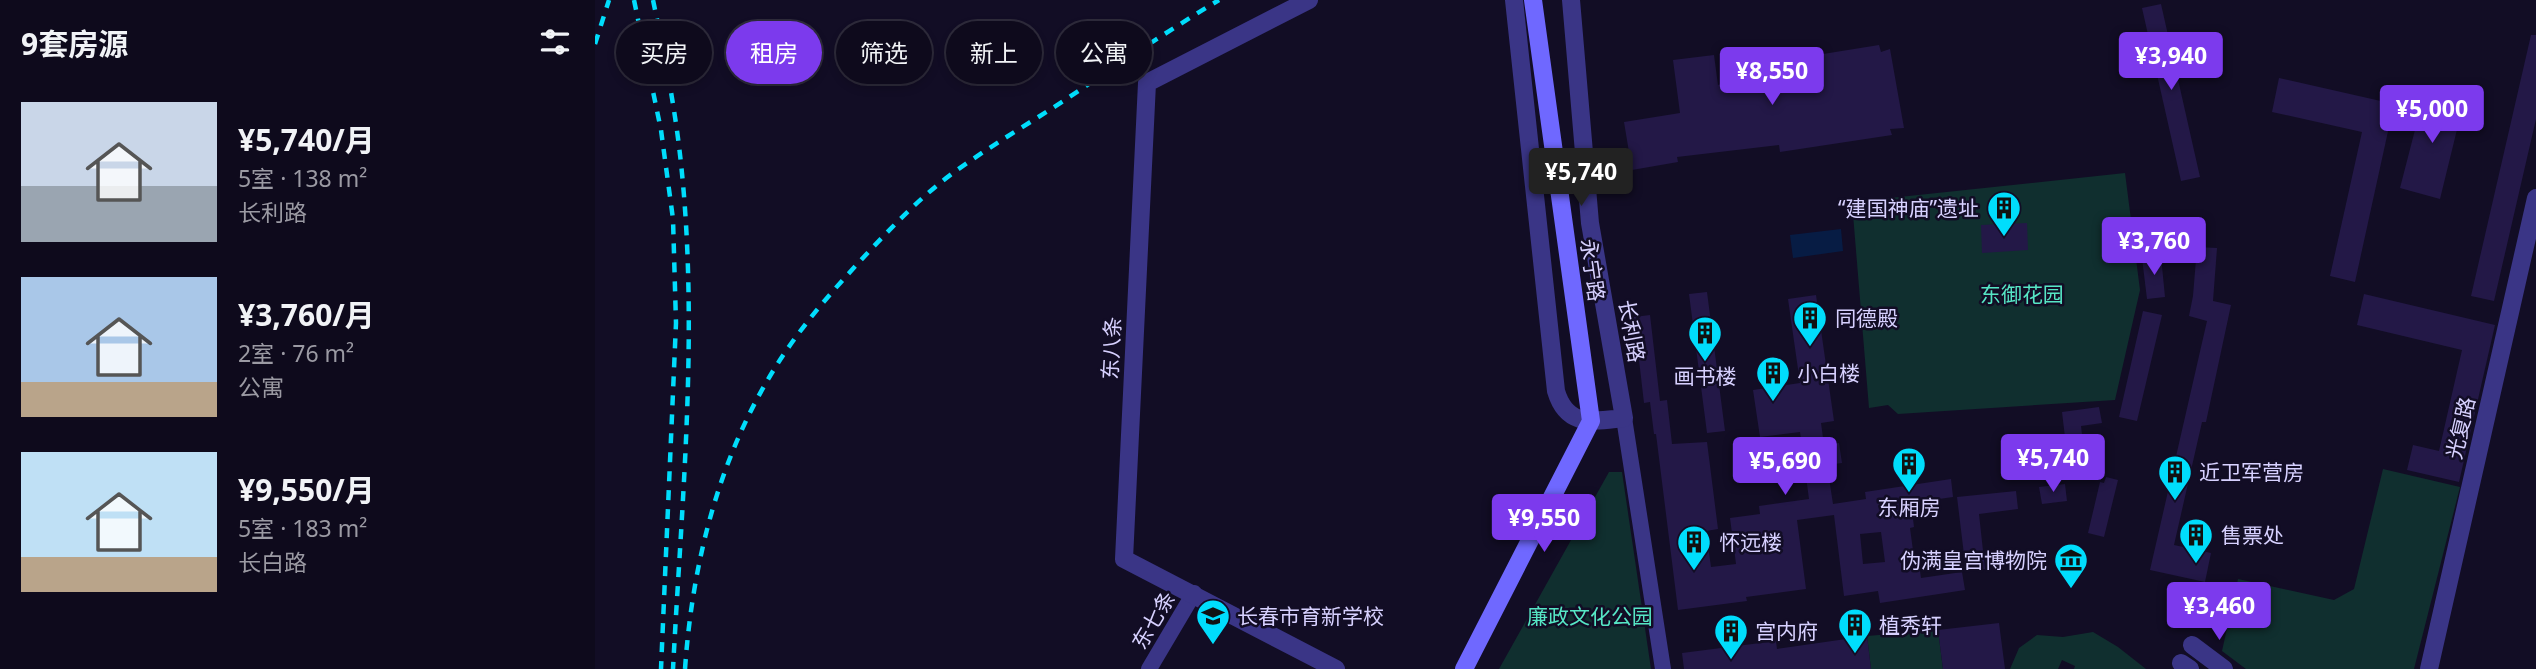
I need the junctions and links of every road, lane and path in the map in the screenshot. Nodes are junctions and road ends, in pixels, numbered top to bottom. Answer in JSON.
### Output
{"nodes":[{"id":1,"x":1309,"y":0,"type":"edge"},
{"id":2,"x":1514,"y":0,"type":"edge"},
{"id":3,"x":1532,"y":0,"type":"edge"},
{"id":4,"x":1571,"y":0,"type":"edge"},
{"id":5,"x":2536,"y":198,"type":"edge"},
{"id":6,"x":1624,"y":418,"type":"junction"},
{"id":7,"x":1591,"y":421,"type":"junction"},
{"id":8,"x":1194,"y":593,"type":"junction"},
{"id":9,"x":2192,"y":645,"type":"joint"},
{"id":10,"x":2184,"y":667,"type":"edge"},
{"id":11,"x":1149,"y":669,"type":"edge"},
{"id":12,"x":1336,"y":669,"type":"edge"},
{"id":13,"x":1464,"y":669,"type":"edge"},
{"id":14,"x":1663,"y":669,"type":"edge"},
{"id":15,"x":2224,"y":669,"type":"edge"},
{"id":16,"x":2429,"y":669,"type":"edge"}],
"edges":[{"from":1,"to":8,"type":"street","name":"东八条"},
{"from":2,"to":7,"type":"street"},
{"from":3,"to":7,"type":"main road","name":"永宁路"},
{"from":4,"to":6,"type":"street","name":"长利路"},
{"from":5,"to":16,"type":"street","name":"光复路"},
{"from":6,"to":7,"type":"street"},
{"from":6,"to":14,"type":"street","name":"长利路"},
{"from":7,"to":13,"type":"main road"},
{"from":8,"to":11,"type":"street","name":"东七条"},
{"from":8,"to":12,"type":"street","name":"东八条"},
{"from":9,"to":10,"type":"street"},
{"from":9,"to":15,"type":"street"}]}
